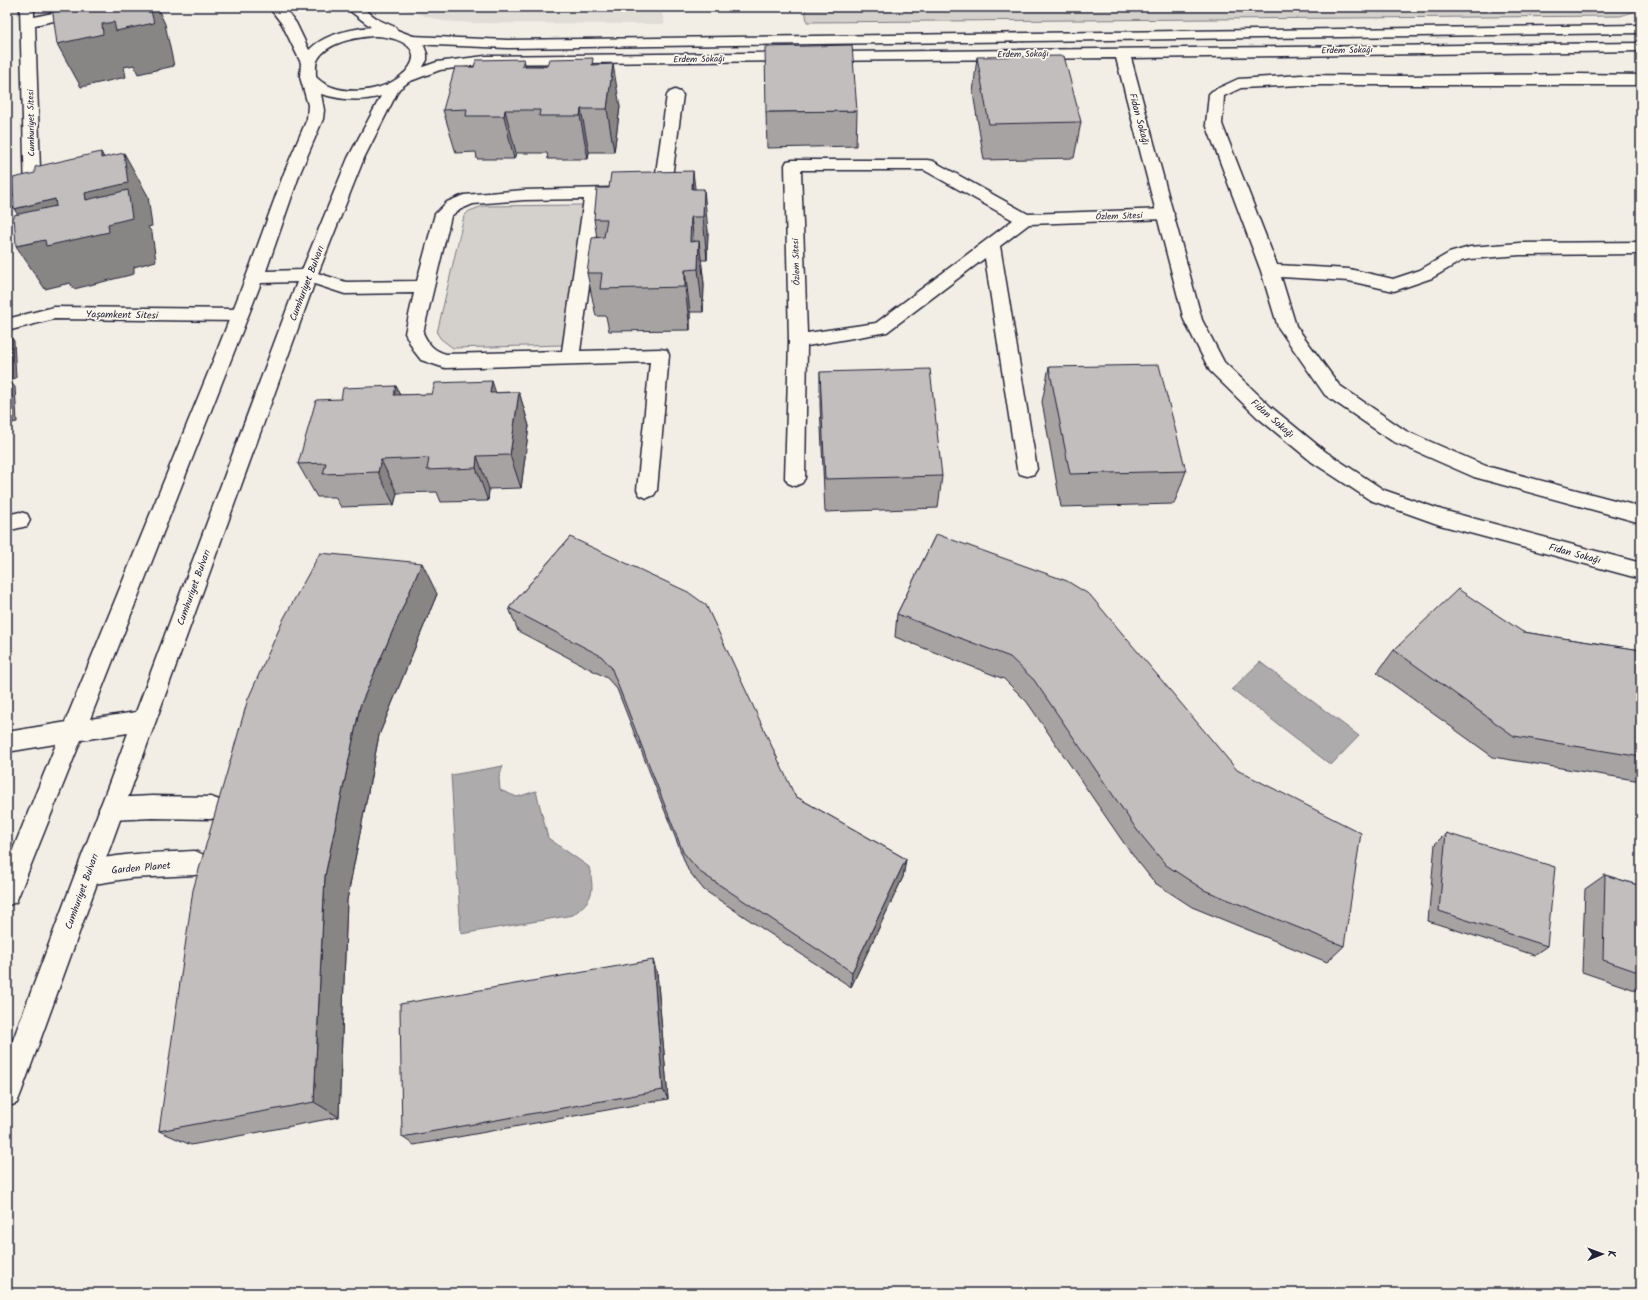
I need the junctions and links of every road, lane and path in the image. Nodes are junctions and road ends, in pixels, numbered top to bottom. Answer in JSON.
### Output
{"nodes":[{"id":1,"x":100,"y":7,"type":"edge"},
{"id":2,"x":276,"y":7,"type":"edge"},
{"id":3,"x":352,"y":7,"type":"edge"},
{"id":4,"x":28,"y":14,"type":"edge"},
{"id":5,"x":1641,"y":29,"type":"edge"},
{"id":6,"x":405,"y":37,"type":"junction"},
{"id":7,"x":1641,"y":47,"type":"edge"},
{"id":8,"x":1122,"y":53,"type":"junction"},
{"id":9,"x":308,"y":70,"type":"junction"},
{"id":10,"x":1641,"y":80,"type":"edge"},
{"id":11,"x":401,"y":82,"type":"junction"},
{"id":12,"x":675,"y":95,"type":"dead end"},
{"id":13,"x":594,"y":194,"type":"junction"},
{"id":14,"x":7,"y":203,"type":"edge"},
{"id":15,"x":1166,"y":214,"type":"junction"},
{"id":16,"x":1024,"y":219,"type":"junction"},
{"id":17,"x":991,"y":244,"type":"junction"},
{"id":18,"x":1641,"y":248,"type":"edge"},
{"id":19,"x":1270,"y":271,"type":"junction"},
{"id":20,"x":308,"y":276,"type":"junction"},
{"id":21,"x":255,"y":277,"type":"junction"},
{"id":22,"x":424,"y":287,"type":"junction"},
{"id":23,"x":239,"y":315,"type":"junction"},
{"id":24,"x":7,"y":325,"type":"edge"},
{"id":25,"x":798,"y":341,"type":"junction"},
{"id":26,"x":570,"y":357,"type":"junction"},
{"id":27,"x":1027,"y":469,"type":"dead end"},
{"id":28,"x":795,"y":478,"type":"dead end"},
{"id":29,"x":647,"y":490,"type":"dead end"},
{"id":30,"x":1641,"y":515,"type":"edge"},
{"id":31,"x":1641,"y":571,"type":"edge"},
{"id":32,"x":144,"y":721,"type":"junction"},
{"id":33,"x":74,"y":731,"type":"junction"},
{"id":34,"x":7,"y":742,"type":"edge"},
{"id":35,"x":211,"y":808,"type":"dead end"},
{"id":36,"x":111,"y":809,"type":"junction"},
{"id":37,"x":195,"y":863,"type":"dead end"},
{"id":38,"x":88,"y":873,"type":"junction"},
{"id":39,"x":7,"y":894,"type":"edge"},
{"id":40,"x":7,"y":1093,"type":"edge"}],
"edges":[{"from":1,"to":4,"type":"street","name":"Cumhuriyet Sitesi"},
{"from":2,"to":9,"type":"street"},
{"from":3,"to":6,"type":"street"},
{"from":4,"to":14,"type":"street","name":"Cumhuriyet Sitesi"},
{"from":5,"to":6,"type":"street","name":"Erdem Sokağı"},
{"from":6,"to":9,"type":"street","name":"Erdem Sokağı"},
{"from":6,"to":11,"type":"street","name":"Cumhuriyet Bulvarı"},
{"from":7,"to":8,"type":"street","name":"Erdem Sokağı"},
{"from":8,"to":11,"type":"street","name":"Erdem Sokağı"},
{"from":8,"to":15,"type":"street","name":"Fidan Sokağı"},
{"from":9,"to":11,"type":"street","name":"Erdem Sokağı"},
{"from":9,"to":21,"type":"street"},
{"from":10,"to":19,"type":"street"},
{"from":11,"to":20,"type":"street","name":"Cumhuriyet Bulvarı"},
{"from":12,"to":13,"type":"street"},
{"from":13,"to":22,"type":"street"},
{"from":13,"to":26,"type":"street"},
{"from":15,"to":16,"type":"street","name":"Özlem Sitesi"},
{"from":15,"to":31,"type":"street","name":"Fidan Sokağı"},
{"from":16,"to":17,"type":"street"},
{"from":16,"to":25,"type":"street","name":"Özlem Sitesi"},
{"from":17,"to":25,"type":"street"},
{"from":17,"to":27,"type":"street"},
{"from":18,"to":19,"type":"street"},
{"from":19,"to":30,"type":"street"},
{"from":20,"to":21,"type":"street"},
{"from":20,"to":22,"type":"street"},
{"from":20,"to":32,"type":"street","name":"Cumhuriyet Bulvarı"},
{"from":21,"to":23,"type":"street"},
{"from":22,"to":26,"type":"street"},
{"from":23,"to":24,"type":"street","name":"Yaşamkent Sitesi"},
{"from":23,"to":33,"type":"street"},
{"from":25,"to":28,"type":"street"},
{"from":26,"to":29,"type":"street"},
{"from":32,"to":33,"type":"street"},
{"from":32,"to":36,"type":"street","name":"Cumhuriyet Bulvarı"},
{"from":33,"to":34,"type":"street"},
{"from":33,"to":39,"type":"street"},
{"from":35,"to":36,"type":"street"},
{"from":36,"to":38,"type":"street","name":"Cumhuriyet Bulvarı"},
{"from":37,"to":38,"type":"street","name":"Garden Planet"},
{"from":38,"to":40,"type":"street","name":"Cumhuriyet Bulvarı"}]}
